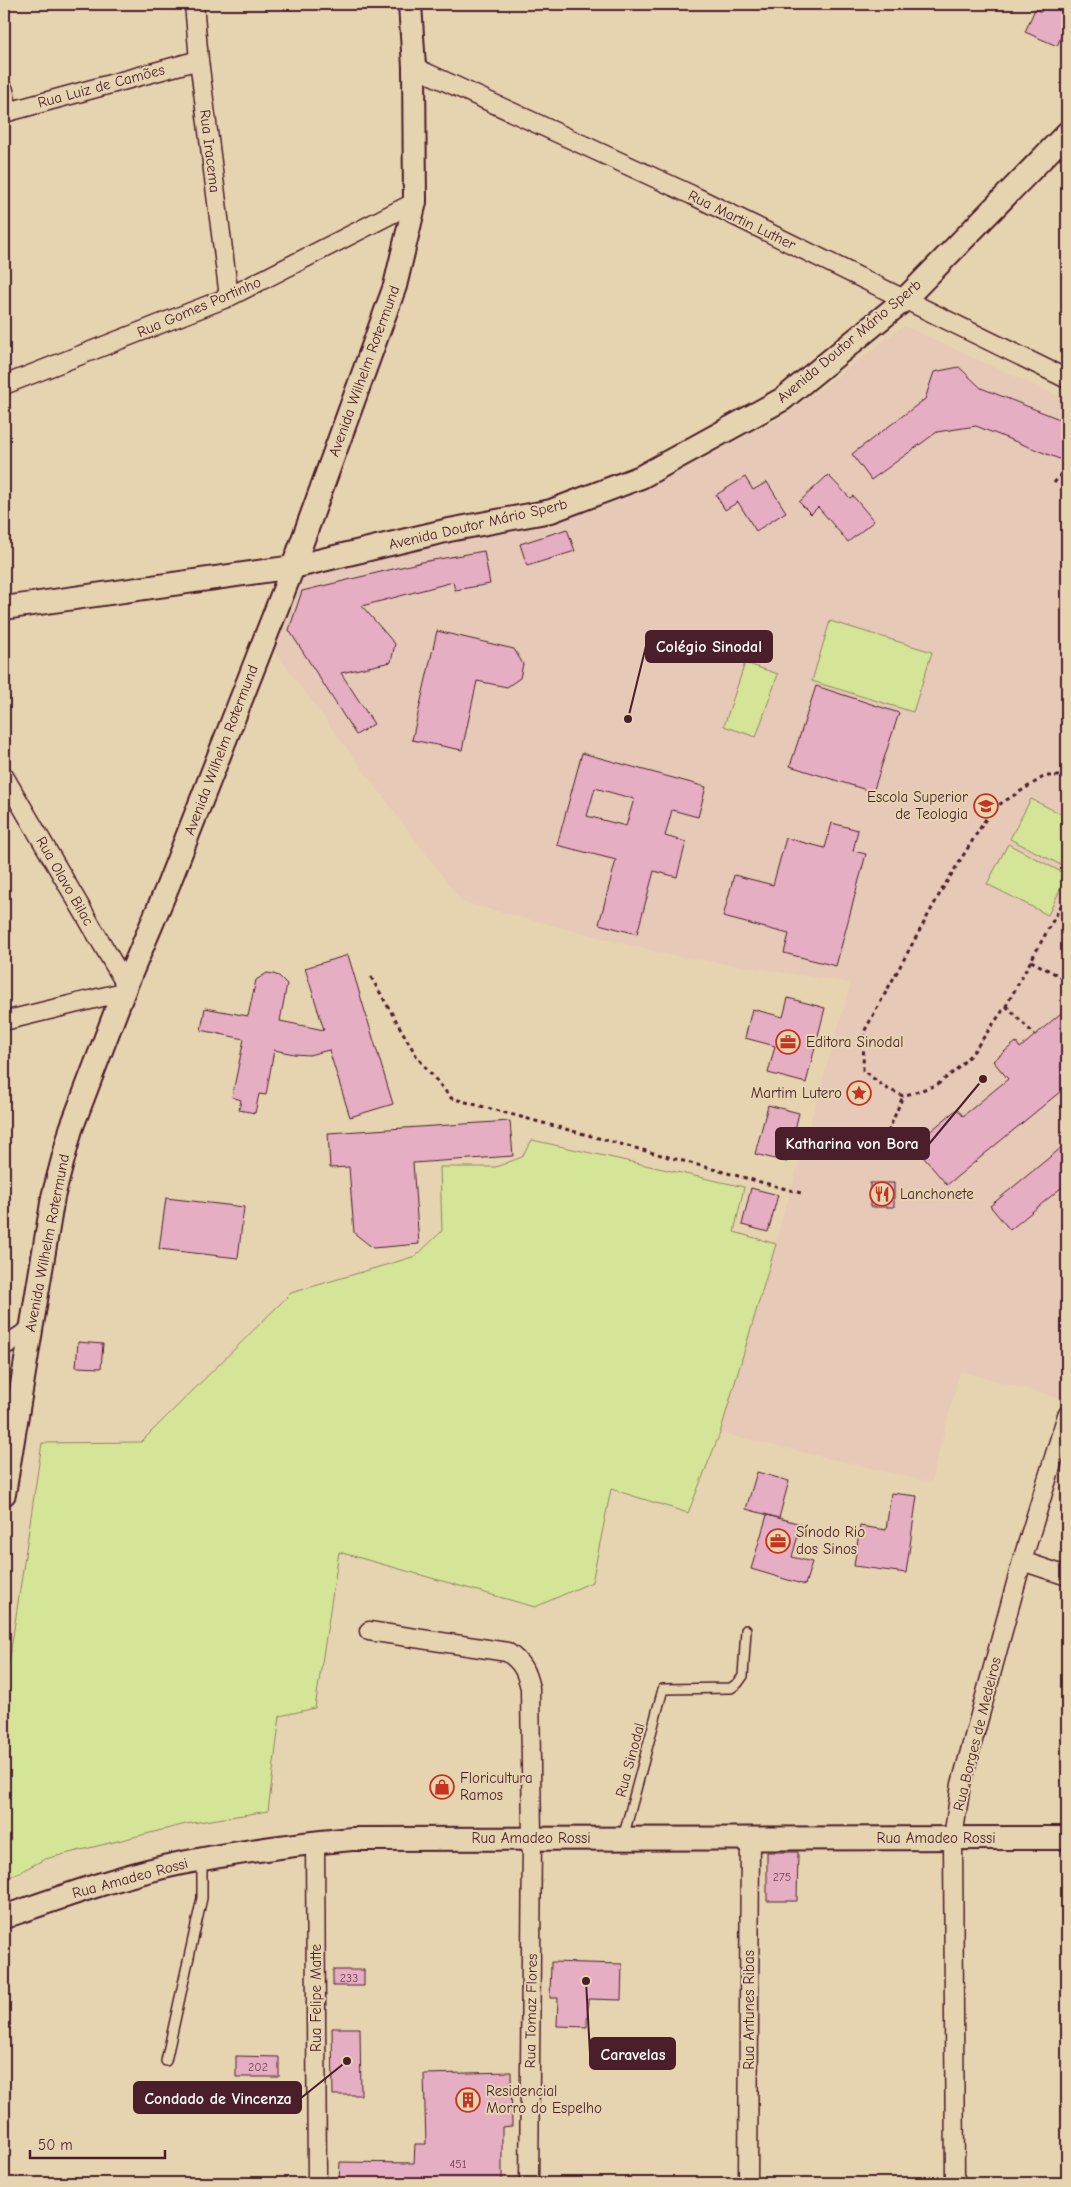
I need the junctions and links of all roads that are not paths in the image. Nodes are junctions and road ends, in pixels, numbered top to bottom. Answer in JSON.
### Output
{"nodes":[{"id":1,"x":194,"y":4,"type":"edge"},
{"id":2,"x":410,"y":4,"type":"edge"},
{"id":3,"x":198,"y":60,"type":"junction"},
{"id":4,"x":414,"y":66,"type":"junction"},
{"id":5,"x":4,"y":90,"type":"edge"},
{"id":6,"x":6,"y":112,"type":"edge"},
{"id":7,"x":1067,"y":133,"type":"edge"},
{"id":8,"x":415,"y":202,"type":"junction"},
{"id":9,"x":229,"y":297,"type":"junction"},
{"id":10,"x":904,"y":300,"type":"junction"},
{"id":11,"x":1067,"y":379,"type":"edge"},
{"id":12,"x":4,"y":385,"type":"edge"},
{"id":13,"x":293,"y":567,"type":"junction"},
{"id":14,"x":4,"y":608,"type":"edge"},
{"id":15,"x":4,"y":776,"type":"edge"},
{"id":16,"x":124,"y":989,"type":"junction"},
{"id":17,"x":4,"y":1021,"type":"edge"},
{"id":18,"x":31,"y":1329,"type":"junction"},
{"id":19,"x":4,"y":1346,"type":"edge"},
{"id":20,"x":1067,"y":1415,"type":"edge"},
{"id":21,"x":4,"y":1494,"type":"edge"},
{"id":22,"x":1022,"y":1561,"type":"junction"},
{"id":23,"x":1067,"y":1576,"type":"edge"},
{"id":24,"x":369,"y":1630,"type":"dead end"},
{"id":25,"x":746,"y":1630,"type":"dead end"},
{"id":26,"x":750,"y":1837,"type":"junction"},
{"id":27,"x":532,"y":1838,"type":"junction"},
{"id":28,"x":953,"y":1838,"type":"junction"},
{"id":29,"x":1067,"y":1838,"type":"edge"},
{"id":30,"x":623,"y":1839,"type":"junction"},
{"id":31,"x":315,"y":1842,"type":"junction"},
{"id":32,"x":202,"y":1860,"type":"junction"},
{"id":33,"x":4,"y":1917,"type":"edge"},
{"id":34,"x":166,"y":2062,"type":"dead end"},
{"id":35,"x":317,"y":2183,"type":"edge"},
{"id":36,"x":529,"y":2183,"type":"edge"},
{"id":37,"x":748,"y":2183,"type":"edge"},
{"id":38,"x":955,"y":2183,"type":"edge"}],
"edges":[{"from":1,"to":3,"type":"street","name":"Rua Iracema"},
{"from":2,"to":4,"type":"street","name":"Avenida Wilhelm Rotermund"},
{"from":3,"to":6,"type":"street","name":"Rua Luiz de Camões"},
{"from":3,"to":9,"type":"street","name":"Rua Iracema"},
{"from":4,"to":8,"type":"street","name":"Avenida Wilhelm Rotermund"},
{"from":4,"to":10,"type":"street","name":"Rua Martin Luther"},
{"from":5,"to":6,"type":"street"},
{"from":7,"to":10,"type":"street","name":"Avenida Doutor Mário Sperb"},
{"from":8,"to":9,"type":"street","name":"Rua Gomes Portinho"},
{"from":8,"to":13,"type":"street","name":"Avenida Wilhelm Rotermund"},
{"from":9,"to":12,"type":"street","name":"Rua Gomes Portinho"},
{"from":10,"to":11,"type":"street","name":"Rua Martin Luther"},
{"from":10,"to":13,"type":"street","name":"Avenida Doutor Mário Sperb"},
{"from":13,"to":14,"type":"street","name":"Avenida Doutor Mário Sperb"},
{"from":13,"to":16,"type":"street","name":"Avenida Wilhelm Rotermund"},
{"from":15,"to":16,"type":"street","name":"Rua Olavo Bilac"},
{"from":16,"to":17,"type":"street"},
{"from":16,"to":18,"type":"street","name":"Avenida Wilhelm Rotermund"},
{"from":18,"to":19,"type":"street"},
{"from":18,"to":21,"type":"street","name":"Avenida Wilhelm Rotermund"},
{"from":20,"to":22,"type":"street","name":"Rua Borges de Medeiros"},
{"from":22,"to":23,"type":"street"},
{"from":22,"to":28,"type":"street","name":"Rua Borges de Medeiros"},
{"from":24,"to":27,"type":"street","name":"Rua Tomaz Flores"},
{"from":25,"to":30,"type":"lane","name":"Rua Sinodal"},
{"from":26,"to":28,"type":"street","name":"Rua Amadeo Rossi"},
{"from":26,"to":30,"type":"street","name":"Rua Amadeo Rossi"},
{"from":26,"to":37,"type":"street","name":"Rua Antunes Ribas"},
{"from":27,"to":30,"type":"street","name":"Rua Amadeo Rossi"},
{"from":27,"to":31,"type":"street","name":"Rua Amadeo Rossi"},
{"from":27,"to":36,"type":"street","name":"Rua Tomaz Flores"},
{"from":28,"to":29,"type":"street","name":"Rua Amadeo Rossi"},
{"from":28,"to":38,"type":"street","name":"Rua Borges de Medeiros"},
{"from":31,"to":32,"type":"street","name":"Rua Amadeo Rossi"},
{"from":31,"to":35,"type":"street","name":"Rua Felipe Matte"},
{"from":32,"to":33,"type":"street","name":"Rua Amadeo Rossi"},
{"from":32,"to":34,"type":"lane"}]}
